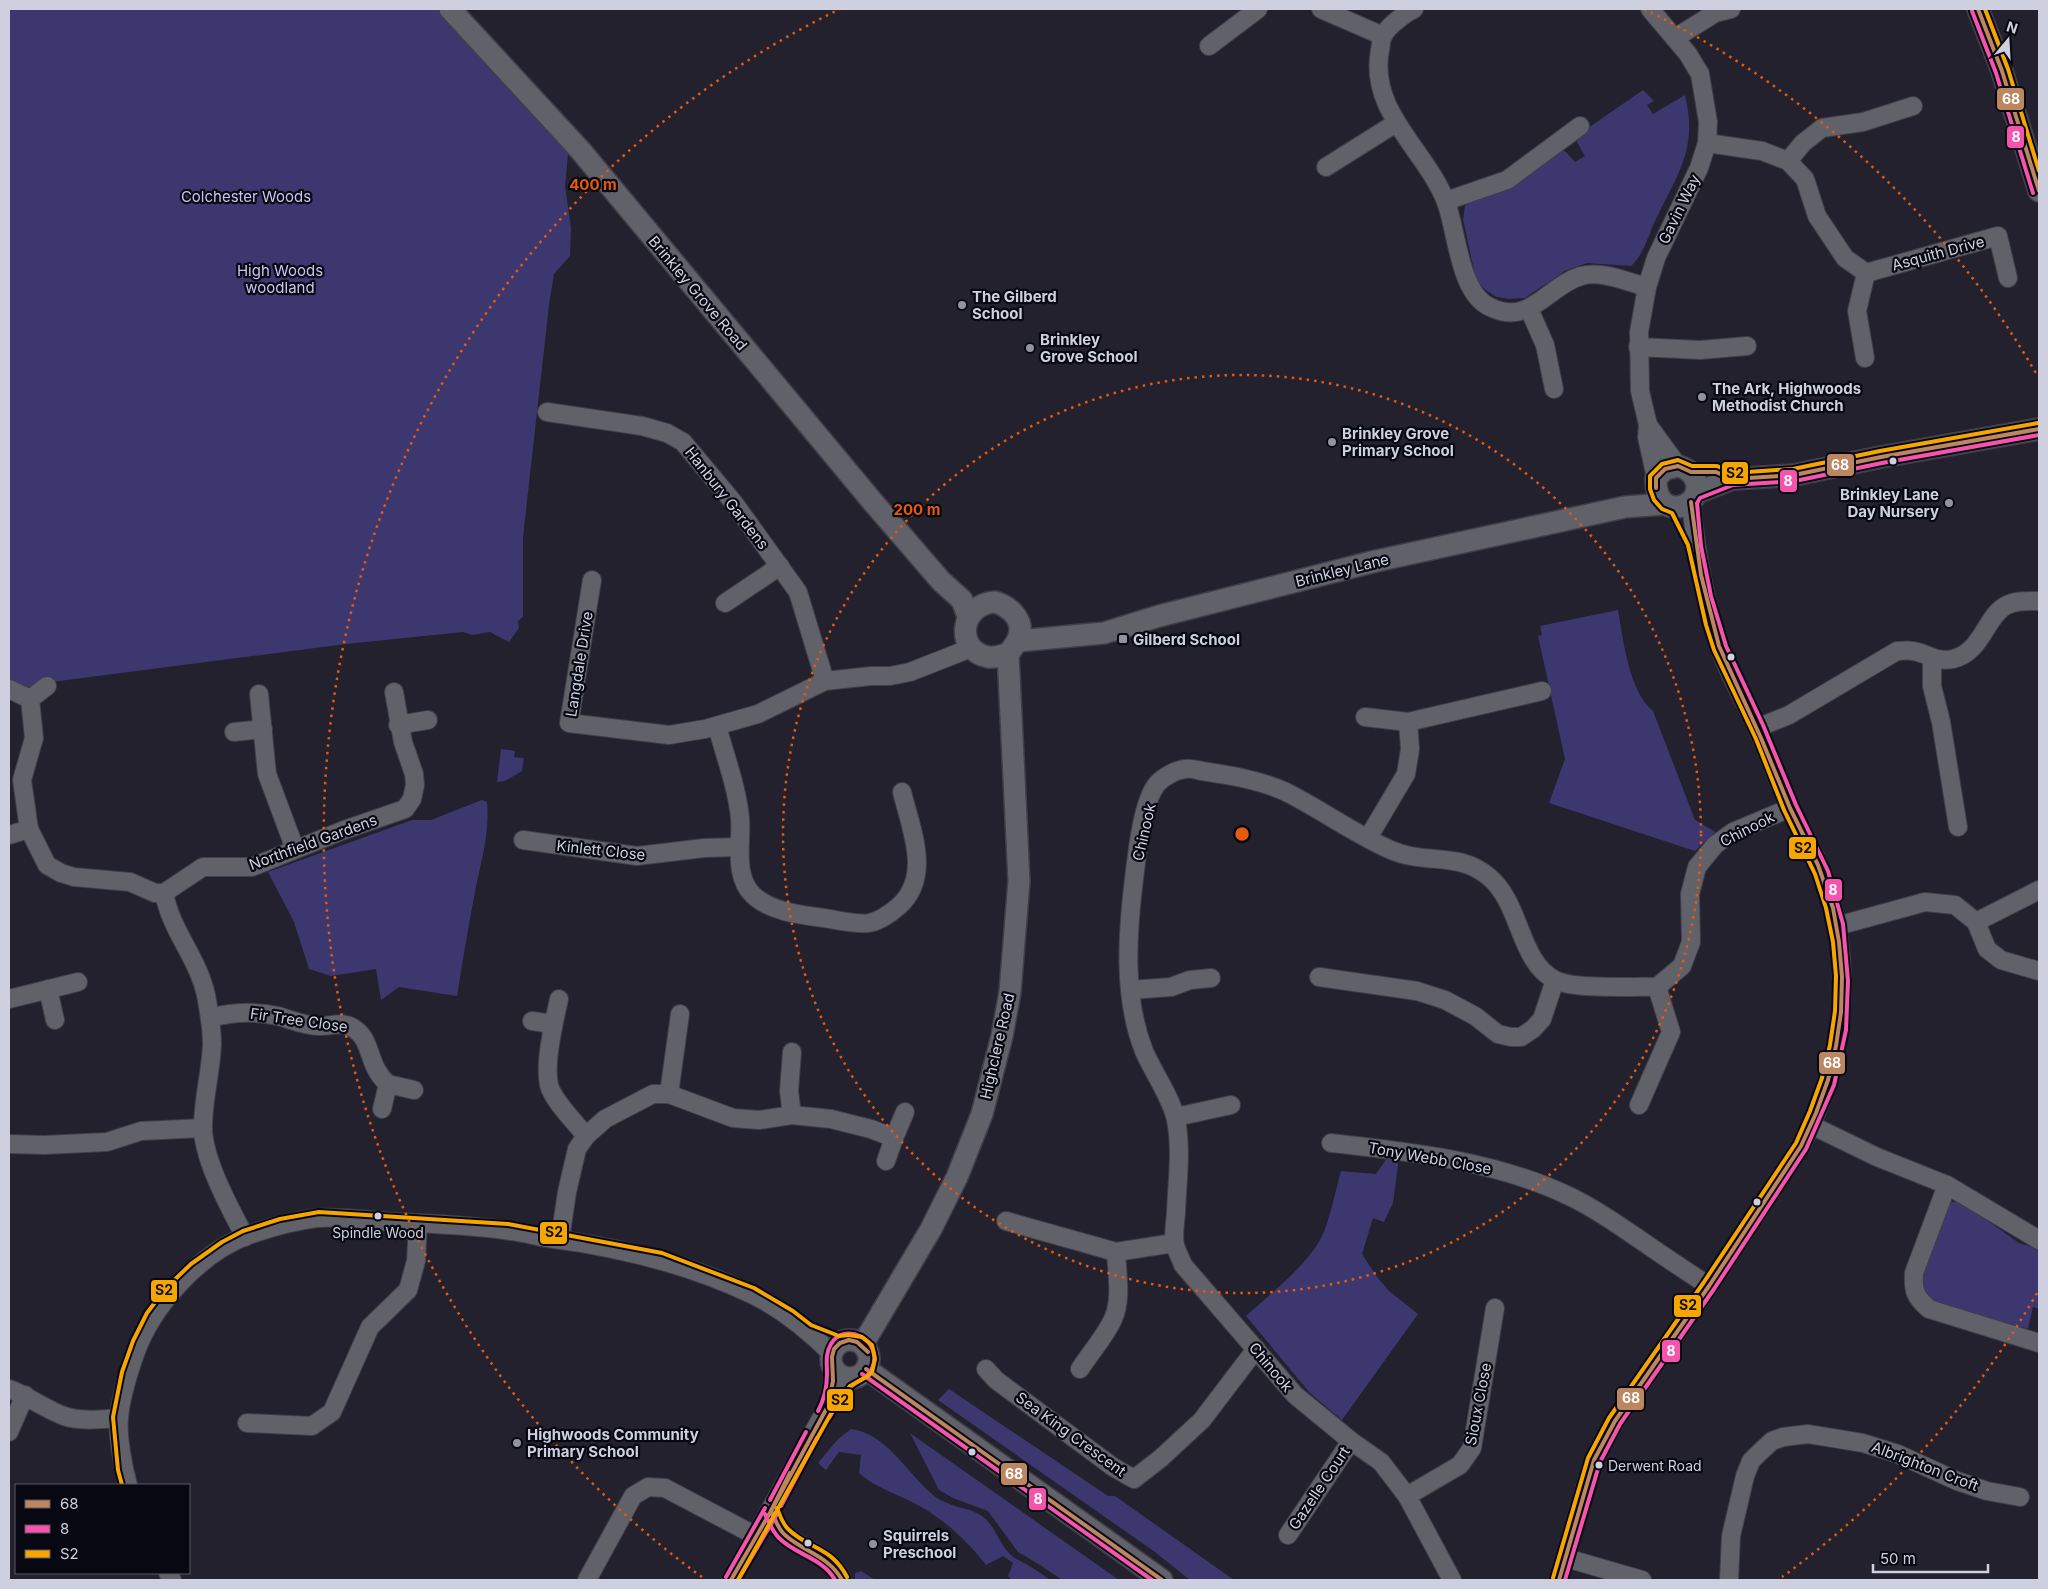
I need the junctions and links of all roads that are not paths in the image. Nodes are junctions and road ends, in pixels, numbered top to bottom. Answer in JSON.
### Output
{"nodes":[{"id":1,"x":450,"y":9,"type":"edge"},
{"id":2,"x":1258,"y":9,"type":"edge"},
{"id":3,"x":1321,"y":9,"type":"edge"},
{"id":4,"x":1414,"y":9,"type":"edge"},
{"id":5,"x":1650,"y":9,"type":"edge"},
{"id":6,"x":1731,"y":9,"type":"edge"},
{"id":7,"x":1978,"y":9,"type":"edge"},
{"id":8,"x":1383,"y":36,"type":"junction"},
{"id":9,"x":1675,"y":38,"type":"junction"},
{"id":10,"x":1209,"y":46,"type":"dead end"},
{"id":11,"x":1913,"y":106,"type":"dead end"},
{"id":12,"x":1396,"y":123,"type":"junction"},
{"id":13,"x":1580,"y":126,"type":"dead end"},
{"id":14,"x":1707,"y":143,"type":"junction"},
{"id":15,"x":1788,"y":160,"type":"junction"},
{"id":16,"x":1326,"y":167,"type":"dead end"},
{"id":17,"x":2039,"y":191,"type":"edge"},
{"id":18,"x":1446,"y":201,"type":"junction"},
{"id":19,"x":1866,"y":273,"type":"junction"},
{"id":20,"x":2008,"y":278,"type":"dead end"},
{"id":21,"x":1647,"y":288,"type":"junction"},
{"id":22,"x":1529,"y":309,"type":"junction"},
{"id":23,"x":1747,"y":346,"type":"dead end"},
{"id":24,"x":1638,"y":347,"type":"junction"},
{"id":25,"x":1865,"y":358,"type":"dead end"},
{"id":26,"x":1554,"y":389,"type":"dead end"},
{"id":27,"x":547,"y":412,"type":"dead end"},
{"id":28,"x":1648,"y":425,"type":"junction"},
{"id":29,"x":2039,"y":429,"type":"edge"},
{"id":30,"x":1684,"y":469,"type":"junction"},
{"id":31,"x":1732,"y":479,"type":"junction"},
{"id":32,"x":1673,"y":495,"type":"junction"},
{"id":33,"x":780,"y":566,"type":"junction"},
{"id":34,"x":592,"y":580,"type":"dead end"},
{"id":35,"x":941,"y":581,"type":"junction"},
{"id":36,"x":2039,"y":601,"type":"edge"},
{"id":37,"x":725,"y":603,"type":"dead end"},
{"id":38,"x":985,"y":603,"type":"junction"},
{"id":39,"x":991,"y":638,"type":"junction"},
{"id":40,"x":1932,"y":659,"type":"junction"},
{"id":41,"x":825,"y":681,"type":"junction"},
{"id":42,"x":47,"y":686,"type":"dead end"},
{"id":43,"x":9,"y":690,"type":"edge"},
{"id":44,"x":1542,"y":691,"type":"dead end"},
{"id":45,"x":394,"y":692,"type":"dead end"},
{"id":46,"x":259,"y":694,"type":"dead end"},
{"id":47,"x":30,"y":699,"type":"junction"},
{"id":48,"x":1365,"y":717,"type":"dead end"},
{"id":49,"x":428,"y":720,"type":"dead end"},
{"id":50,"x":1408,"y":722,"type":"junction"},
{"id":51,"x":398,"y":725,"type":"junction"},
{"id":52,"x":717,"y":726,"type":"junction"},
{"id":53,"x":1757,"y":728,"type":"junction"},
{"id":54,"x":263,"y":729,"type":"junction"},
{"id":55,"x":234,"y":732,"type":"dead end"},
{"id":56,"x":902,"y":792,"type":"dead end"},
{"id":57,"x":1790,"y":808,"type":"junction"},
{"id":58,"x":1958,"y":827,"type":"dead end"},
{"id":59,"x":30,"y":829,"type":"junction"},
{"id":60,"x":9,"y":834,"type":"edge"},
{"id":61,"x":1368,"y":838,"type":"junction"},
{"id":62,"x":523,"y":840,"type":"dead end"},
{"id":63,"x":739,"y":847,"type":"junction"},
{"id":64,"x":295,"y":849,"type":"junction"},
{"id":65,"x":2039,"y":890,"type":"edge"},
{"id":66,"x":164,"y":893,"type":"junction"},
{"id":67,"x":1976,"y":922,"type":"junction"},
{"id":68,"x":1837,"y":926,"type":"junction"},
{"id":69,"x":2039,"y":971,"type":"edge"},
{"id":70,"x":1319,"y":976,"type":"dead end"},
{"id":71,"x":1211,"y":978,"type":"dead end"},
{"id":72,"x":1555,"y":980,"type":"junction"},
{"id":73,"x":78,"y":982,"type":"dead end"},
{"id":74,"x":1657,"y":987,"type":"junction"},
{"id":75,"x":48,"y":989,"type":"junction"},
{"id":76,"x":1130,"y":990,"type":"junction"},
{"id":77,"x":9,"y":999,"type":"edge"},
{"id":78,"x":559,"y":999,"type":"dead end"},
{"id":79,"x":680,"y":1014,"type":"dead end"},
{"id":80,"x":210,"y":1018,"type":"junction"},
{"id":81,"x":55,"y":1020,"type":"dead end"},
{"id":82,"x":532,"y":1021,"type":"dead end"},
{"id":83,"x":554,"y":1024,"type":"junction"},
{"id":84,"x":792,"y":1052,"type":"dead end"},
{"id":85,"x":388,"y":1084,"type":"junction"},
{"id":86,"x":414,"y":1090,"type":"dead end"},
{"id":87,"x":669,"y":1094,"type":"junction"},
{"id":88,"x":1231,"y":1105,"type":"dead end"},
{"id":89,"x":1639,"y":1105,"type":"dead end"},
{"id":90,"x":382,"y":1109,"type":"dead end"},
{"id":91,"x":905,"y":1112,"type":"dead end"},
{"id":92,"x":792,"y":1115,"type":"junction"},
{"id":93,"x":1176,"y":1118,"type":"junction"},
{"id":94,"x":1812,"y":1126,"type":"junction"},
{"id":95,"x":203,"y":1128,"type":"junction"},
{"id":96,"x":586,"y":1136,"type":"junction"},
{"id":97,"x":894,"y":1138,"type":"junction"},
{"id":98,"x":9,"y":1144,"type":"edge"},
{"id":99,"x":1330,"y":1144,"type":"dead end"},
{"id":100,"x":886,"y":1161,"type":"dead end"},
{"id":101,"x":1947,"y":1185,"type":"junction"},
{"id":102,"x":1006,"y":1222,"type":"dead end"},
{"id":103,"x":418,"y":1223,"type":"junction"},
{"id":104,"x":244,"y":1237,"type":"junction"},
{"id":105,"x":560,"y":1239,"type":"junction"},
{"id":106,"x":2039,"y":1240,"type":"edge"},
{"id":107,"x":1174,"y":1243,"type":"junction"},
{"id":108,"x":1116,"y":1252,"type":"junction"},
{"id":109,"x":1709,"y":1286,"type":"junction"},
{"id":110,"x":1495,"y":1308,"type":"dead end"},
{"id":111,"x":2039,"y":1343,"type":"edge"},
{"id":112,"x":1256,"y":1349,"type":"junction"},
{"id":113,"x":844,"y":1362,"type":"junction"},
{"id":114,"x":986,"y":1369,"type":"dead end"},
{"id":115,"x":1080,"y":1369,"type":"dead end"},
{"id":116,"x":9,"y":1389,"type":"edge"},
{"id":117,"x":25,"y":1395,"type":"junction"},
{"id":118,"x":119,"y":1418,"type":"junction"},
{"id":119,"x":247,"y":1423,"type":"dead end"},
{"id":120,"x":9,"y":1432,"type":"edge"},
{"id":121,"x":1351,"y":1441,"type":"junction"},
{"id":122,"x":128,"y":1484,"type":"edge"},
{"id":123,"x":1407,"y":1496,"type":"junction"},
{"id":124,"x":2020,"y":1497,"type":"dead end"},
{"id":125,"x":771,"y":1511,"type":"junction"},
{"id":126,"x":1288,"y":1534,"type":"dead end"},
{"id":127,"x":756,"y":1536,"type":"junction"},
{"id":128,"x":1566,"y":1558,"type":"junction"},
{"id":129,"x":587,"y":1580,"type":"edge"},
{"id":130,"x":731,"y":1580,"type":"edge"},
{"id":131,"x":842,"y":1580,"type":"edge"},
{"id":132,"x":1162,"y":1580,"type":"edge"},
{"id":133,"x":1452,"y":1580,"type":"edge"},
{"id":134,"x":1559,"y":1580,"type":"edge"},
{"id":135,"x":1642,"y":1580,"type":"edge"},
{"id":136,"x":1729,"y":1580,"type":"edge"}],
"edges":[{"from":1,"to":35,"type":"street","name":"Brinkley Grove Road"},
{"from":2,"to":10,"type":"street"},
{"from":3,"to":8,"type":"street"},
{"from":4,"to":8,"type":"street"},
{"from":5,"to":9,"type":"street","name":"Gavin Way"},
{"from":6,"to":9,"type":"street"},
{"from":7,"to":17,"type":"street"},
{"from":8,"to":12,"type":"street"},
{"from":9,"to":14,"type":"street","name":"Gavin Way"},
{"from":11,"to":15,"type":"street"},
{"from":12,"to":16,"type":"street"},
{"from":12,"to":18,"type":"street"},
{"from":13,"to":18,"type":"street"},
{"from":14,"to":15,"type":"street"},
{"from":14,"to":21,"type":"street","name":"Gavin Way"},
{"from":15,"to":19,"type":"street"},
{"from":18,"to":22,"type":"street"},
{"from":19,"to":20,"type":"street","name":"Asquith Drive"},
{"from":19,"to":25,"type":"street"},
{"from":21,"to":22,"type":"street"},
{"from":21,"to":24,"type":"street","name":"Gavin Way"},
{"from":22,"to":26,"type":"street"},
{"from":23,"to":24,"type":"street"},
{"from":24,"to":28,"type":"street","name":"Gavin Way"},
{"from":27,"to":33,"type":"street","name":"Hanbury Gardens"},
{"from":28,"to":30,"type":"street"},
{"from":28,"to":32,"type":"street"},
{"from":29,"to":31,"type":"street","name":"Brinkley Lane"},
{"from":30,"to":31,"type":"street","name":"Brinkley Lane"},
{"from":30,"to":32,"type":"street"},
{"from":30,"to":32,"type":"street","name":"Brinkley Lane"},
{"from":31,"to":32,"type":"street","name":"Brinkley Lane"},
{"from":32,"to":39,"type":"street","name":"Brinkley Lane"},
{"from":32,"to":53,"type":"street"},
{"from":33,"to":37,"type":"street"},
{"from":33,"to":41,"type":"street","name":"Hanbury Gardens"},
{"from":34,"to":52,"type":"street","name":"Langdale Drive"},
{"from":35,"to":38,"type":"street"},
{"from":35,"to":39,"type":"street","name":"Brinkley Grove Road"},
{"from":36,"to":40,"type":"street"},
{"from":38,"to":39,"type":"street"},
{"from":38,"to":39,"type":"street"},
{"from":39,"to":41,"type":"street","name":"Langdale Drive"},
{"from":39,"to":113,"type":"street","name":"Highclere Road"},
{"from":40,"to":53,"type":"street"},
{"from":40,"to":58,"type":"street"},
{"from":41,"to":52,"type":"street","name":"Langdale Drive"},
{"from":42,"to":47,"type":"street"},
{"from":43,"to":47,"type":"street"},
{"from":44,"to":50,"type":"street"},
{"from":45,"to":51,"type":"street","name":"Northfield Gardens"},
{"from":46,"to":54,"type":"street"},
{"from":47,"to":59,"type":"street"},
{"from":48,"to":50,"type":"street"},
{"from":49,"to":51,"type":"street"},
{"from":50,"to":61,"type":"street"},
{"from":51,"to":64,"type":"street","name":"Northfield Gardens"},
{"from":52,"to":63,"type":"street"},
{"from":53,"to":57,"type":"street"},
{"from":54,"to":55,"type":"street"},
{"from":54,"to":64,"type":"street"},
{"from":56,"to":63,"type":"street"},
{"from":57,"to":68,"type":"street"},
{"from":57,"to":74,"type":"street","name":"Chinook"},
{"from":59,"to":60,"type":"street"},
{"from":59,"to":66,"type":"street"},
{"from":61,"to":72,"type":"street","name":"Chinook"},
{"from":61,"to":76,"type":"street","name":"Chinook"},
{"from":62,"to":63,"type":"street","name":"Kinlett Close"},
{"from":64,"to":66,"type":"street","name":"Northfield Gardens"},
{"from":65,"to":67,"type":"street"},
{"from":66,"to":80,"type":"street"},
{"from":67,"to":68,"type":"street"},
{"from":67,"to":69,"type":"street"},
{"from":68,"to":94,"type":"street"},
{"from":70,"to":72,"type":"street"},
{"from":71,"to":76,"type":"street"},
{"from":72,"to":74,"type":"street","name":"Chinook"},
{"from":73,"to":75,"type":"street"},
{"from":74,"to":89,"type":"street"},
{"from":75,"to":77,"type":"street"},
{"from":75,"to":81,"type":"street"},
{"from":76,"to":93,"type":"street","name":"Chinook"},
{"from":78,"to":83,"type":"street"},
{"from":79,"to":87,"type":"street"},
{"from":80,"to":85,"type":"street","name":"Fir Tree Close"},
{"from":80,"to":95,"type":"street"},
{"from":82,"to":83,"type":"street"},
{"from":83,"to":96,"type":"street"},
{"from":84,"to":92,"type":"street"},
{"from":85,"to":86,"type":"street"},
{"from":85,"to":90,"type":"street"},
{"from":87,"to":92,"type":"street"},
{"from":87,"to":96,"type":"street"},
{"from":88,"to":93,"type":"street"},
{"from":91,"to":97,"type":"street"},
{"from":92,"to":97,"type":"street"},
{"from":93,"to":107,"type":"street","name":"Chinook"},
{"from":94,"to":101,"type":"street"},
{"from":94,"to":109,"type":"street"},
{"from":95,"to":98,"type":"street"},
{"from":95,"to":104,"type":"street"},
{"from":96,"to":105,"type":"street"},
{"from":97,"to":100,"type":"street"},
{"from":99,"to":109,"type":"street","name":"Tony Webb Close"},
{"from":101,"to":106,"type":"street"},
{"from":101,"to":111,"type":"street"},
{"from":102,"to":108,"type":"street"},
{"from":103,"to":104,"type":"street"},
{"from":103,"to":105,"type":"street"},
{"from":103,"to":119,"type":"street"},
{"from":104,"to":118,"type":"street"},
{"from":105,"to":113,"type":"street"},
{"from":107,"to":108,"type":"street"},
{"from":107,"to":112,"type":"street","name":"Chinook"},
{"from":108,"to":115,"type":"street"},
{"from":109,"to":128,"type":"street"},
{"from":110,"to":123,"type":"street","name":"Sioux Close"},
{"from":112,"to":114,"type":"street","name":"Sea King Crescent"},
{"from":112,"to":121,"type":"street","name":"Chinook"},
{"from":113,"to":125,"type":"street"},
{"from":113,"to":132,"type":"street"},
{"from":116,"to":117,"type":"street"},
{"from":117,"to":118,"type":"street"},
{"from":117,"to":120,"type":"street"},
{"from":118,"to":122,"type":"street"},
{"from":121,"to":123,"type":"street","name":"Chinook"},
{"from":121,"to":126,"type":"street","name":"Gazelle Court"},
{"from":123,"to":133,"type":"street","name":"Chinook"},
{"from":124,"to":136,"type":"street","name":"Albrighton Croft"},
{"from":125,"to":127,"type":"street"},
{"from":125,"to":131,"type":"street"},
{"from":127,"to":129,"type":"street"},
{"from":127,"to":130,"type":"street"},
{"from":128,"to":134,"type":"street"},
{"from":128,"to":135,"type":"street"}]}
